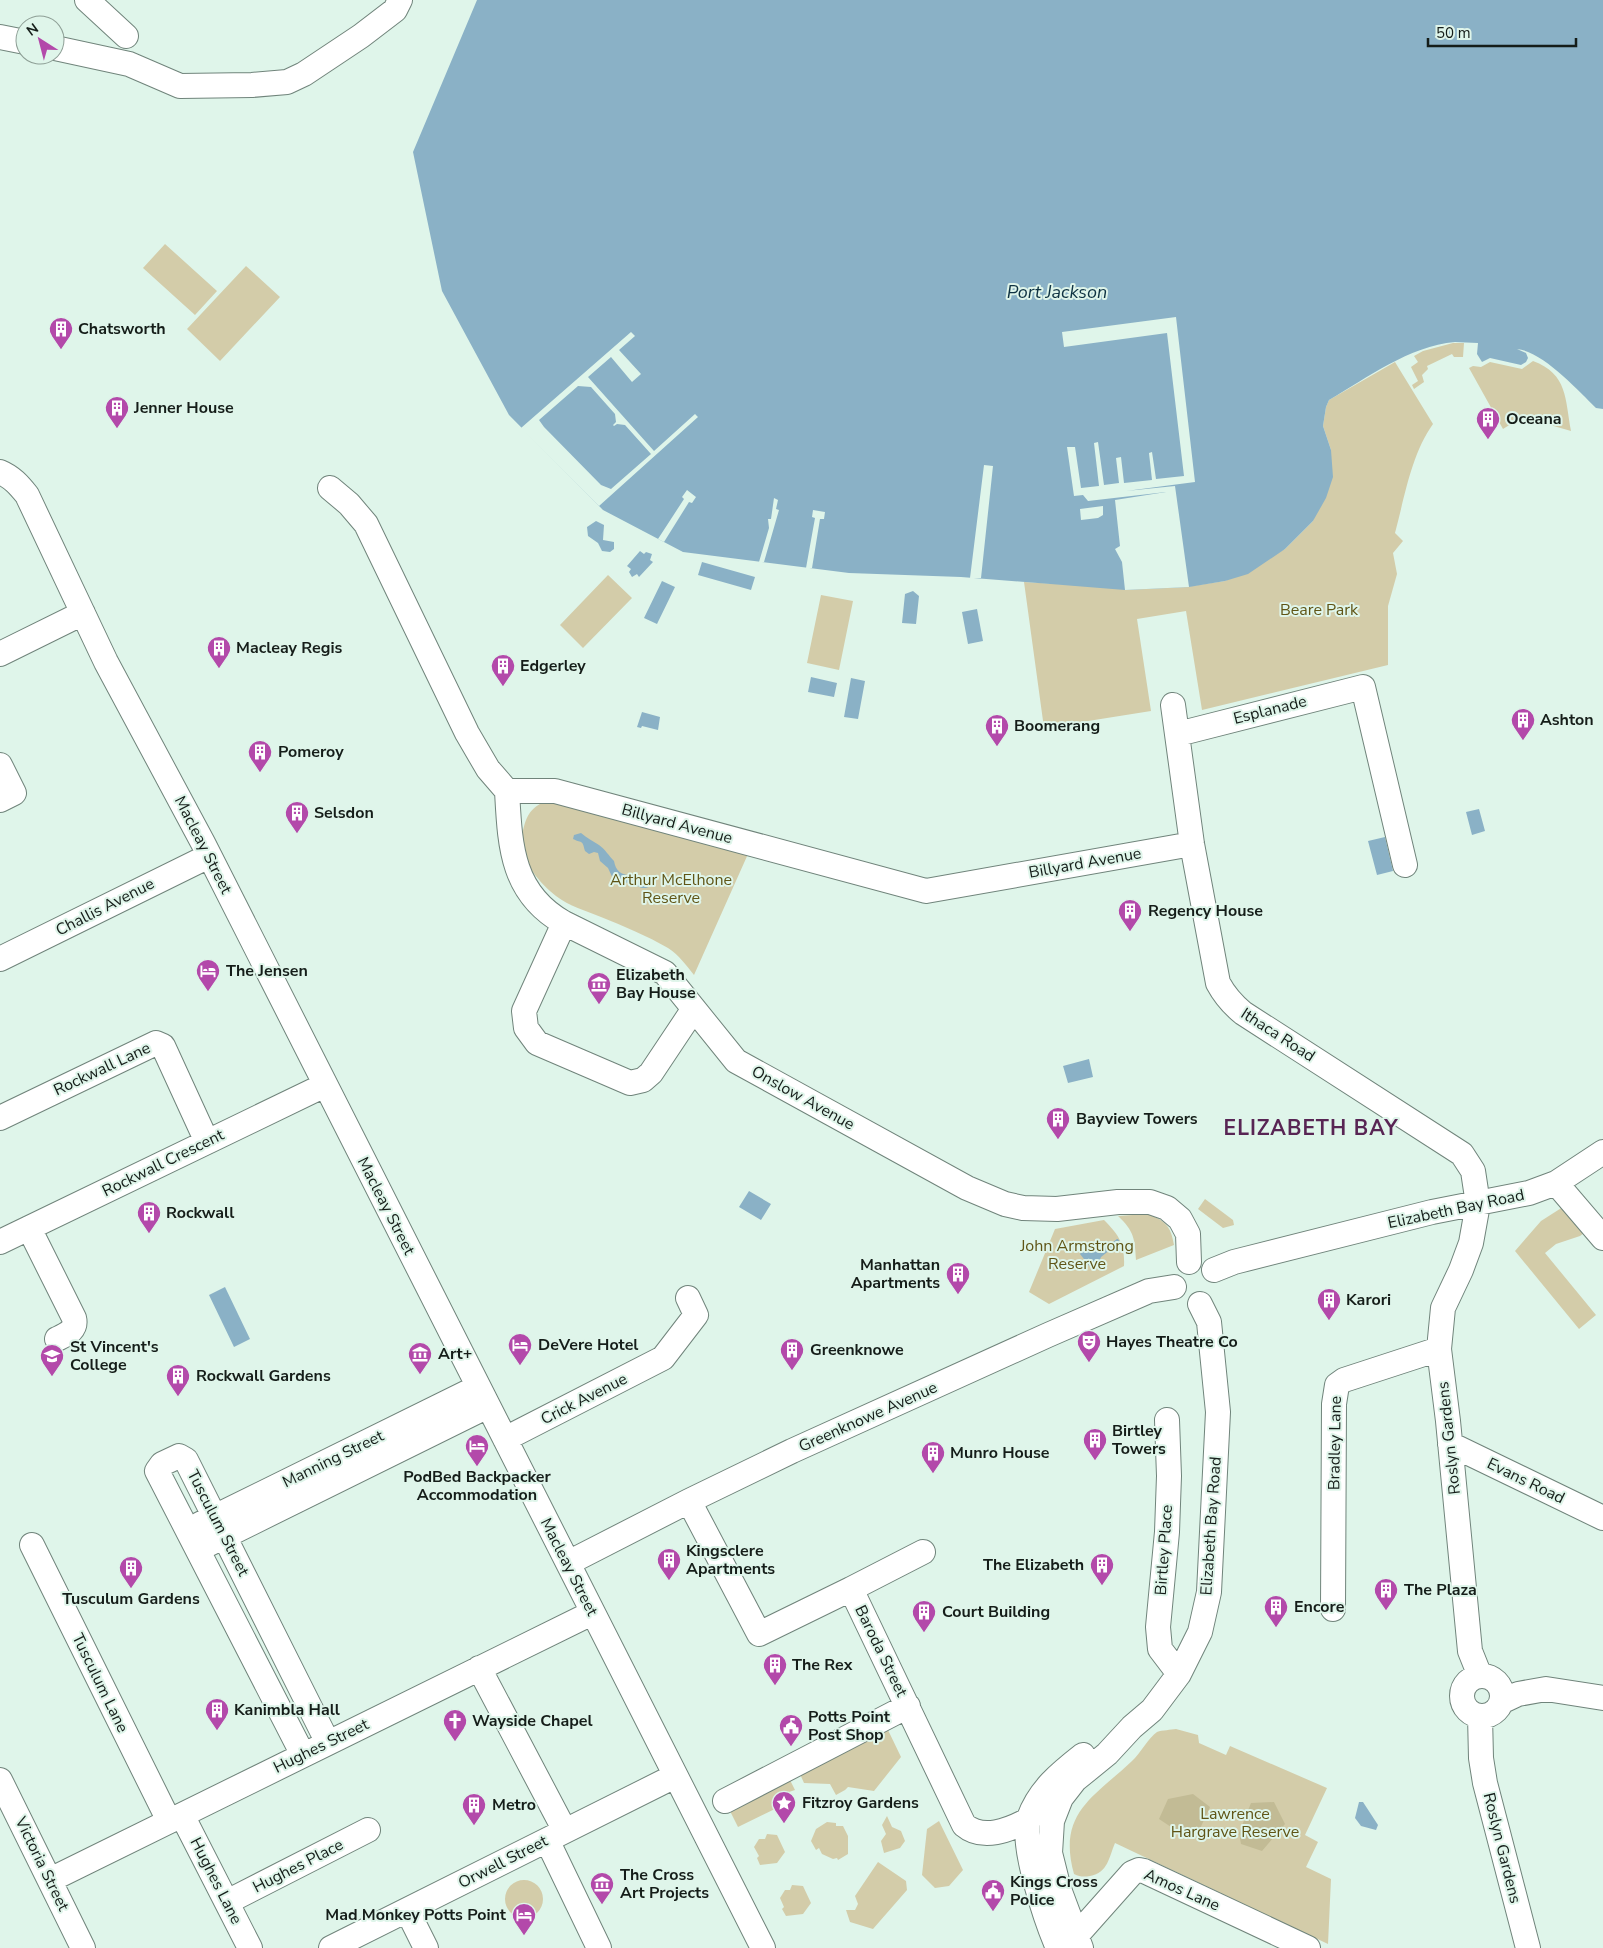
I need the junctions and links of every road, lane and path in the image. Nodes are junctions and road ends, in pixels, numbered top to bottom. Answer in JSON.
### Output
{"nodes":[{"id":1,"x":87,"y":0,"type":"edge"},
{"id":2,"x":400,"y":0,"type":"edge"},
{"id":3,"x":126,"y":36,"type":"dead end"},
{"id":4,"x":0,"y":38,"type":"edge"},
{"id":5,"x":15,"y":40,"type":"edge"},
{"id":6,"x":65,"y":50,"type":"edge"},
{"id":7,"x":0,"y":472,"type":"edge"},
{"id":8,"x":330,"y":488,"type":"dead end"},
{"id":9,"x":83,"y":613,"type":"junction"},
{"id":10,"x":0,"y":654,"type":"edge"},
{"id":11,"x":1172,"y":705,"type":"dead end"},
{"id":12,"x":1178,"y":734,"type":"junction"},
{"id":13,"x":0,"y":765,"type":"edge"},
{"id":14,"x":506,"y":791,"type":"junction"},
{"id":15,"x":0,"y":800,"type":"edge"},
{"id":16,"x":1192,"y":844,"type":"junction"},
{"id":17,"x":206,"y":849,"type":"junction"},
{"id":18,"x":1405,"y":865,"type":"dead end"},
{"id":19,"x":564,"y":923,"type":"junction"},
{"id":20,"x":0,"y":942,"type":"edge"},
{"id":21,"x":0,"y":960,"type":"edge"},
{"id":22,"x":693,"y":1010,"type":"junction"},
{"id":23,"x":325,"y":1085,"type":"junction"},
{"id":24,"x":0,"y":1118,"type":"edge"},
{"id":25,"x":207,"y":1142,"type":"junction"},
{"id":26,"x":1603,"y":1152,"type":"edge"},
{"id":27,"x":1556,"y":1183,"type":"junction"},
{"id":28,"x":1478,"y":1204,"type":"junction"},
{"id":29,"x":29,"y":1228,"type":"junction"},
{"id":30,"x":1603,"y":1238,"type":"edge"},
{"id":31,"x":0,"y":1242,"type":"edge"},
{"id":32,"x":1189,"y":1262,"type":"junction"},
{"id":33,"x":1214,"y":1270,"type":"junction"},
{"id":34,"x":1174,"y":1287,"type":"junction"},
{"id":35,"x":688,"y":1298,"type":"dead end"},
{"id":36,"x":1200,"y":1304,"type":"junction"},
{"id":37,"x":57,"y":1339,"type":"dead end"},
{"id":38,"x":1439,"y":1349,"type":"junction"},
{"id":39,"x":483,"y":1396,"type":"junction"},
{"id":40,"x":1167,"y":1420,"type":"dead end"},
{"id":41,"x":505,"y":1440,"type":"junction"},
{"id":42,"x":1450,"y":1444,"type":"junction"},
{"id":43,"x":689,"y":1501,"type":"junction"},
{"id":44,"x":1603,"y":1518,"type":"edge"},
{"id":45,"x":219,"y":1526,"type":"junction"},
{"id":46,"x":193,"y":1540,"type":"junction"},
{"id":47,"x":32,"y":1545,"type":"dead end"},
{"id":48,"x":923,"y":1552,"type":"dead end"},
{"id":49,"x":568,"y":1563,"type":"junction"},
{"id":50,"x":851,"y":1589,"type":"junction"},
{"id":51,"x":1333,"y":1609,"type":"dead end"},
{"id":52,"x":592,"y":1613,"type":"junction"},
{"id":53,"x":480,"y":1668,"type":"junction"},
{"id":54,"x":1179,"y":1674,"type":"junction"},
{"id":55,"x":1480,"y":1676,"type":"junction"},
{"id":56,"x":1603,"y":1698,"type":"edge"},
{"id":57,"x":1501,"y":1702,"type":"junction"},
{"id":58,"x":908,"y":1706,"type":"junction"},
{"id":59,"x":1480,"y":1716,"type":"junction"},
{"id":60,"x":1132,"y":1727,"type":"junction"},
{"id":61,"x":328,"y":1743,"type":"junction"},
{"id":62,"x":303,"y":1755,"type":"junction"},
{"id":63,"x":675,"y":1776,"type":"junction"},
{"id":64,"x":0,"y":1780,"type":"edge"},
{"id":65,"x":725,"y":1801,"type":"dead end"},
{"id":66,"x":175,"y":1818,"type":"junction"},
{"id":67,"x":1028,"y":1820,"type":"junction"},
{"id":68,"x":368,"y":1830,"type":"dead end"},
{"id":69,"x":556,"y":1836,"type":"junction"},
{"id":70,"x":50,"y":1880,"type":"junction"},
{"id":71,"x":227,"y":1902,"type":"junction"},
{"id":72,"x":407,"y":1910,"type":"junction"},
{"id":73,"x":1072,"y":1944,"type":"edge"},
{"id":74,"x":83,"y":1948,"type":"edge"},
{"id":75,"x":250,"y":1948,"type":"edge"},
{"id":76,"x":331,"y":1948,"type":"edge"},
{"id":77,"x":426,"y":1948,"type":"edge"},
{"id":78,"x":599,"y":1948,"type":"edge"},
{"id":79,"x":763,"y":1948,"type":"edge"},
{"id":80,"x":1308,"y":1948,"type":"edge"},
{"id":81,"x":1528,"y":1948,"type":"edge"}],
"edges":[{"from":1,"to":3,"type":"street"},
{"from":2,"to":6,"type":"street"},
{"from":4,"to":5,"type":"street"},
{"from":7,"to":9,"type":"street","name":"Macleay Street"},
{"from":8,"to":14,"type":"street"},
{"from":9,"to":10,"type":"street"},
{"from":9,"to":17,"type":"street","name":"Macleay Street"},
{"from":11,"to":12,"type":"street","name":"Ithaca Road"},
{"from":12,"to":16,"type":"street","name":"Ithaca Road"},
{"from":12,"to":18,"type":"street","name":"Esplanade"},
{"from":13,"to":15,"type":"street"},
{"from":14,"to":16,"type":"street","name":"Billyard Avenue"},
{"from":14,"to":19,"type":"street","name":"Onslow Avenue"},
{"from":16,"to":28,"type":"street","name":"Ithaca Road"},
{"from":17,"to":20,"type":"street","name":"Challis Avenue"},
{"from":17,"to":21,"type":"street","name":"Challis Avenue"},
{"from":17,"to":23,"type":"street","name":"Macleay Street"},
{"from":19,"to":22,"type":"street","name":"Onslow Avenue"},
{"from":19,"to":22,"type":"street"},
{"from":22,"to":32,"type":"street","name":"Onslow Avenue"},
{"from":23,"to":25,"type":"street","name":"Rockwall Crescent"},
{"from":23,"to":39,"type":"street","name":"Macleay Street"},
{"from":24,"to":25,"type":"street","name":"Rockwall Lane"},
{"from":25,"to":29,"type":"street","name":"Rockwall Crescent"},
{"from":26,"to":27,"type":"street","name":"Elizabeth Bay Road"},
{"from":27,"to":28,"type":"street","name":"Elizabeth Bay Road"},
{"from":27,"to":30,"type":"street"},
{"from":28,"to":33,"type":"street","name":"Elizabeth Bay Road"},
{"from":28,"to":38,"type":"street","name":"Roslyn Gardens"},
{"from":29,"to":31,"type":"street","name":"Rockwall Crescent"},
{"from":29,"to":37,"type":"street"},
{"from":32,"to":33,"type":"street"},
{"from":32,"to":34,"type":"street"},
{"from":33,"to":36,"type":"street"},
{"from":34,"to":36,"type":"street"},
{"from":34,"to":43,"type":"street","name":"Greenknowe Avenue"},
{"from":35,"to":41,"type":"street","name":"Crick Avenue"},
{"from":36,"to":54,"type":"street","name":"Elizabeth Bay Road"},
{"from":38,"to":42,"type":"street","name":"Roslyn Gardens"},
{"from":38,"to":51,"type":"street","name":"Bradley Lane"},
{"from":39,"to":41,"type":"street","name":"Macleay Street"},
{"from":39,"to":45,"type":"street","name":"Manning Street"},
{"from":40,"to":54,"type":"street","name":"Birtley Place"},
{"from":41,"to":49,"type":"street","name":"Macleay Street"},
{"from":42,"to":44,"type":"street","name":"Evans Road"},
{"from":42,"to":55,"type":"street","name":"Roslyn Gardens"},
{"from":43,"to":49,"type":"street","name":"Greenknowe Avenue"},
{"from":43,"to":50,"type":"street","name":"Baroda Street"},
{"from":45,"to":46,"type":"street","name":"Manning Street"},
{"from":45,"to":46,"type":"street","name":"Tusculum Street"},
{"from":45,"to":61,"type":"street","name":"Tusculum Street"},
{"from":46,"to":62,"type":"street","name":"Tusculum Street"},
{"from":47,"to":66,"type":"street","name":"Tusculum Lane"},
{"from":48,"to":50,"type":"street"},
{"from":49,"to":52,"type":"street","name":"Macleay Street"},
{"from":50,"to":58,"type":"street","name":"Baroda Street"},
{"from":52,"to":53,"type":"street","name":"Hughes Street"},
{"from":52,"to":63,"type":"street","name":"Macleay Street"},
{"from":53,"to":61,"type":"street","name":"Hughes Street"},
{"from":53,"to":69,"type":"street"},
{"from":54,"to":60,"type":"street","name":"Elizabeth Bay Road"},
{"from":55,"to":57,"type":"street"},
{"from":55,"to":59,"type":"street"},
{"from":56,"to":57,"type":"street"},
{"from":57,"to":59,"type":"street"},
{"from":58,"to":65,"type":"street"},
{"from":58,"to":67,"type":"street","name":"Baroda Street"},
{"from":59,"to":81,"type":"street","name":"Roslyn Gardens"},
{"from":60,"to":67,"type":"street","name":"Elizabeth Bay Road"},
{"from":60,"to":73,"type":"street","name":"Elizabeth Bay Road"},
{"from":61,"to":62,"type":"street","name":"Hughes Street"},
{"from":62,"to":66,"type":"street","name":"Hughes Street"},
{"from":63,"to":69,"type":"street","name":"Orwell Street"},
{"from":63,"to":79,"type":"street","name":"Macleay Street"},
{"from":64,"to":70,"type":"street","name":"Victoria Street"},
{"from":66,"to":70,"type":"street","name":"Hughes Street"},
{"from":66,"to":71,"type":"street","name":"Hughes Lane"},
{"from":67,"to":73,"type":"street"},
{"from":68,"to":71,"type":"street","name":"Hughes Place"},
{"from":69,"to":72,"type":"street","name":"Orwell Street"},
{"from":69,"to":78,"type":"street"},
{"from":70,"to":74,"type":"street","name":"Victoria Street"},
{"from":71,"to":75,"type":"street","name":"Hughes Lane"},
{"from":72,"to":76,"type":"street","name":"Orwell Street"},
{"from":72,"to":77,"type":"street"},
{"from":73,"to":80,"type":"street","name":"Amos Lane"}]}
